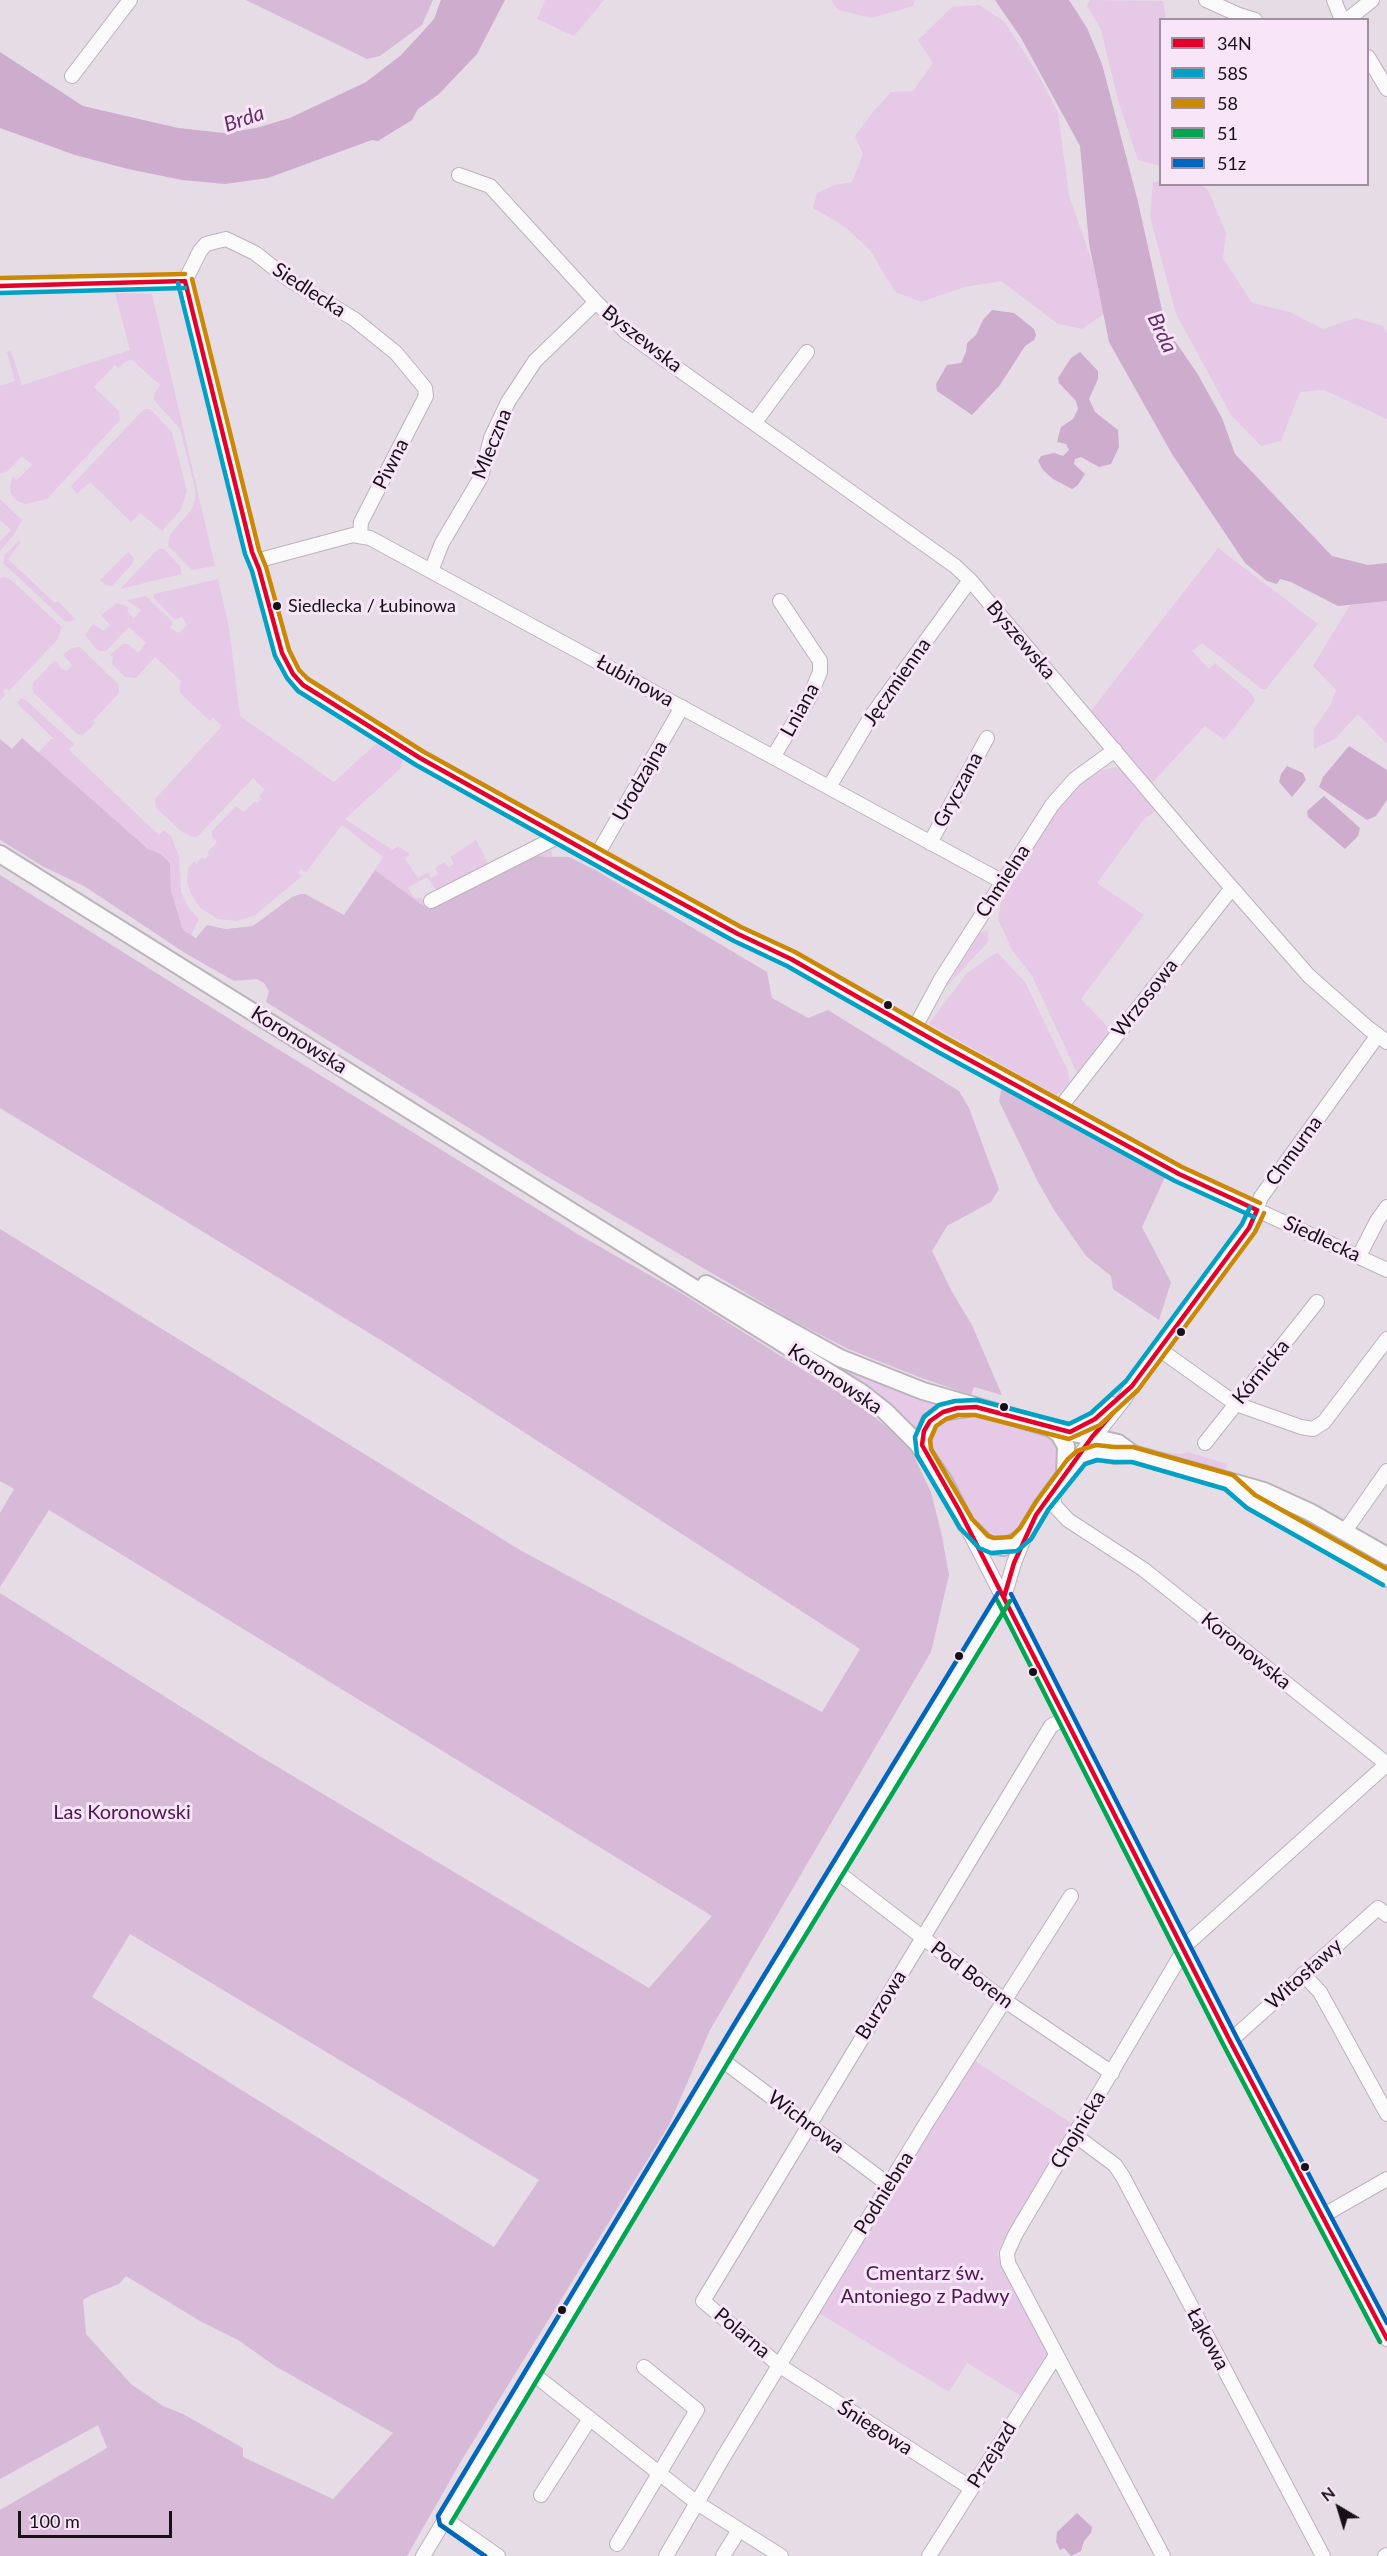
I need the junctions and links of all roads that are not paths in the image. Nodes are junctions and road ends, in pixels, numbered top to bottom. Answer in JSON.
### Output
{"nodes":[{"id":1,"x":130,"y":0,"type":"edge"},
{"id":2,"x":1206,"y":0,"type":"edge"},
{"id":3,"x":1334,"y":0,"type":"edge"},
{"id":4,"x":1372,"y":0,"type":"edge"},
{"id":5,"x":1249,"y":18,"type":"edge"},
{"id":6,"x":1341,"y":18,"type":"edge"},
{"id":7,"x":1350,"y":18,"type":"edge"},
{"id":8,"x":1369,"y":59,"type":"edge"},
{"id":9,"x":72,"y":76,"type":"dead end"},
{"id":10,"x":1387,"y":89,"type":"edge"},
{"id":11,"x":459,"y":175,"type":"dead end"},
{"id":12,"x":185,"y":281,"type":"junction"},
{"id":13,"x":0,"y":286,"type":"edge"},
{"id":14,"x":596,"y":302,"type":"junction"},
{"id":15,"x":807,"y":352,"type":"dead end"},
{"id":16,"x":426,"y":396,"type":"joint"},
{"id":17,"x":755,"y":422,"type":"junction"},
{"id":18,"x":360,"y":534,"type":"junction"},
{"id":19,"x":256,"y":561,"type":"junction"},
{"id":20,"x":431,"y":572,"type":"junction"},
{"id":21,"x":970,"y":580,"type":"junction"},
{"id":22,"x":780,"y":601,"type":"dead end"},
{"id":23,"x":682,"y":707,"type":"junction"},
{"id":24,"x":987,"y":738,"type":"dead end"},
{"id":25,"x":1114,"y":750,"type":"junction"},
{"id":26,"x":773,"y":757,"type":"junction"},
{"id":27,"x":829,"y":787,"type":"junction"},
{"id":28,"x":561,"y":835,"type":"junction"},
{"id":29,"x":930,"y":843,"type":"junction"},
{"id":30,"x":0,"y":854,"type":"edge"},
{"id":31,"x":597,"y":855,"type":"junction"},
{"id":32,"x":1002,"y":882,"type":"junction"},
{"id":33,"x":1232,"y":888,"type":"junction"},
{"id":34,"x":431,"y":901,"type":"dead end"},
{"id":35,"x":914,"y":1029,"type":"junction"},
{"id":36,"x":1382,"y":1039,"type":"edge"},
{"id":37,"x":1059,"y":1108,"type":"junction"},
{"id":38,"x":1387,"y":1207,"type":"edge"},
{"id":39,"x":1257,"y":1210,"type":"junction"},
{"id":40,"x":597,"y":1226,"type":"junction"},
{"id":41,"x":1359,"y":1256,"type":"junction"},
{"id":42,"x":1387,"y":1270,"type":"edge"},
{"id":43,"x":1317,"y":1302,"type":"dead end"},
{"id":44,"x":1387,"y":1339,"type":"edge"},
{"id":45,"x":1159,"y":1349,"type":"junction"},
{"id":46,"x":1132,"y":1386,"type":"junction"},
{"id":47,"x":1236,"y":1404,"type":"junction"},
{"id":48,"x":976,"y":1407,"type":"junction"},
{"id":49,"x":1051,"y":1428,"type":"junction"},
{"id":50,"x":1070,"y":1432,"type":"junction"},
{"id":51,"x":1092,"y":1437,"type":"junction"},
{"id":52,"x":1205,"y":1443,"type":"dead end"},
{"id":53,"x":924,"y":1452,"type":"junction"},
{"id":54,"x":1133,"y":1454,"type":"junction"},
{"id":55,"x":1069,"y":1470,"type":"junction"},
{"id":56,"x":1387,"y":1471,"type":"edge"},
{"id":57,"x":1229,"y":1482,"type":"junction"},
{"id":58,"x":1052,"y":1493,"type":"junction"},
{"id":59,"x":966,"y":1524,"type":"junction"},
{"id":60,"x":1345,"y":1531,"type":"junction"},
{"id":61,"x":1026,"y":1533,"type":"junction"},
{"id":62,"x":1387,"y":1556,"type":"edge"},
{"id":63,"x":1387,"y":1578,"type":"edge"},
{"id":64,"x":1004,"y":1597,"type":"junction"},
{"id":65,"x":1066,"y":1717,"type":"junction"},
{"id":66,"x":1387,"y":1764,"type":"edge"},
{"id":67,"x":836,"y":1871,"type":"junction"},
{"id":68,"x":1071,"y":1896,"type":"dead end"},
{"id":69,"x":1383,"y":1911,"type":"edge"},
{"id":70,"x":923,"y":1938,"type":"junction"},
{"id":71,"x":1184,"y":1950,"type":"junction"},
{"id":72,"x":1303,"y":1974,"type":"junction"},
{"id":73,"x":1004,"y":2000,"type":"junction"},
{"id":74,"x":1230,"y":2041,"type":"junction"},
{"id":75,"x":722,"y":2060,"type":"junction"},
{"id":76,"x":1112,"y":2073,"type":"junction"},
{"id":77,"x":1387,"y":2114,"type":"edge"},
{"id":78,"x":809,"y":2125,"type":"junction"},
{"id":79,"x":1076,"y":2136,"type":"junction"},
{"id":80,"x":1387,"y":2179,"type":"edge"},
{"id":81,"x":889,"y":2185,"type":"junction"},
{"id":82,"x":1322,"y":2216,"type":"junction"},
{"id":83,"x":703,"y":2301,"type":"joint"},
{"id":84,"x":1387,"y":2339,"type":"edge"},
{"id":85,"x":1056,"y":2355,"type":"junction"},
{"id":86,"x":780,"y":2366,"type":"junction"},
{"id":87,"x":644,"y":2367,"type":"dead end"},
{"id":88,"x":532,"y":2373,"type":"junction"},
{"id":89,"x":589,"y":2420,"type":"junction"},
{"id":90,"x":659,"y":2474,"type":"junction"},
{"id":91,"x":971,"y":2488,"type":"junction"},
{"id":92,"x":541,"y":2495,"type":"dead end"},
{"id":93,"x":697,"y":2503,"type":"junction"},
{"id":94,"x":445,"y":2519,"type":"junction"},
{"id":95,"x":739,"y":2530,"type":"junction"},
{"id":96,"x":616,"y":2544,"type":"dead end"},
{"id":97,"x":423,"y":2556,"type":"edge"},
{"id":98,"x":498,"y":2556,"type":"edge"},
{"id":99,"x":666,"y":2556,"type":"edge"},
{"id":100,"x":723,"y":2556,"type":"edge"},
{"id":101,"x":781,"y":2556,"type":"edge"},
{"id":102,"x":929,"y":2556,"type":"edge"},
{"id":103,"x":1162,"y":2556,"type":"edge"},
{"id":104,"x":1323,"y":2556,"type":"edge"}],
"edges":[{"from":1,"to":9,"type":"street"},
{"from":2,"to":5,"type":"street"},
{"from":3,"to":6,"type":"street"},
{"from":4,"to":7,"type":"street"},
{"from":8,"to":10,"type":"street"},
{"from":11,"to":14,"type":"street","name":"Byszewska"},
{"from":12,"to":13,"type":"street"},
{"from":12,"to":16,"type":"street","name":"Siedlecka"},
{"from":12,"to":19,"type":"street","name":"Siedlecka"},
{"from":14,"to":17,"type":"street","name":"Byszewska"},
{"from":14,"to":20,"type":"street","name":"Mleczna"},
{"from":15,"to":17,"type":"street"},
{"from":16,"to":18,"type":"street","name":"Piwna"},
{"from":17,"to":21,"type":"street","name":"Byszewska"},
{"from":18,"to":19,"type":"street"},
{"from":18,"to":20,"type":"street","name":"Łubinowa"},
{"from":19,"to":28,"type":"street","name":"Siedlecka"},
{"from":20,"to":23,"type":"street","name":"Łubinowa"},
{"from":21,"to":25,"type":"street","name":"Byszewska"},
{"from":21,"to":27,"type":"street","name":"Jęczmienna"},
{"from":22,"to":26,"type":"street","name":"Lniana"},
{"from":23,"to":26,"type":"street","name":"Łubinowa"},
{"from":23,"to":31,"type":"street","name":"Urodzajna"},
{"from":24,"to":29,"type":"street","name":"Gryczana"},
{"from":25,"to":32,"type":"street","name":"Chmielna"},
{"from":25,"to":33,"type":"street","name":"Byszewska"},
{"from":26,"to":27,"type":"street","name":"Łubinowa"},
{"from":27,"to":29,"type":"street","name":"Łubinowa"},
{"from":28,"to":31,"type":"street","name":"Siedlecka"},
{"from":28,"to":34,"type":"street"},
{"from":29,"to":32,"type":"street","name":"Łubinowa"},
{"from":30,"to":40,"type":"main road","name":"Koronowska"},
{"from":31,"to":35,"type":"street","name":"Siedlecka"},
{"from":32,"to":35,"type":"street","name":"Chmielna"},
{"from":33,"to":36,"type":"street","name":"Byszewska"},
{"from":33,"to":37,"type":"street","name":"Wrzosowa"},
{"from":35,"to":37,"type":"street","name":"Siedlecka"},
{"from":36,"to":39,"type":"street","name":"Chmurna"},
{"from":37,"to":39,"type":"street","name":"Siedlecka"},
{"from":38,"to":41,"type":"street"},
{"from":39,"to":41,"type":"street","name":"Siedlecka"},
{"from":39,"to":45,"type":"street","name":"Chmurna"},
{"from":40,"to":48,"type":"main road","name":"Koronowska"},
{"from":40,"to":53,"type":"main road","name":"Koronowska"},
{"from":41,"to":42,"type":"street","name":"Siedlecka"},
{"from":43,"to":47,"type":"street","name":"Kórnicka"},
{"from":44,"to":47,"type":"street"},
{"from":45,"to":46,"type":"street","name":"Chmurna"},
{"from":45,"to":47,"type":"street"},
{"from":46,"to":50,"type":"street","name":"Chmurna"},
{"from":46,"to":51,"type":"street","name":"Chmurna"},
{"from":47,"to":52,"type":"street","name":"Kórnicka"},
{"from":48,"to":49,"type":"main road","name":"Koronowska"},
{"from":48,"to":53,"type":"main road"},
{"from":49,"to":50,"type":"main road","name":"Koronowska"},
{"from":49,"to":55,"type":"main road"},
{"from":50,"to":51,"type":"main road","name":"Koronowska"},
{"from":51,"to":54,"type":"main road","name":"Koronowska"},
{"from":51,"to":55,"type":"street","name":"Chmurna"},
{"from":53,"to":59,"type":"main road","name":"Koronowska"},
{"from":54,"to":55,"type":"main road"},
{"from":54,"to":57,"type":"main road"},
{"from":55,"to":58,"type":"main road"},
{"from":56,"to":60,"type":"street"},
{"from":57,"to":60,"type":"main road"},
{"from":57,"to":63,"type":"main road"},
{"from":58,"to":61,"type":"main road"},
{"from":58,"to":66,"type":"street","name":"Koronowska"},
{"from":59,"to":61,"type":"main road"},
{"from":59,"to":64,"type":"street","name":"Koronowska"},
{"from":60,"to":62,"type":"main road"},
{"from":61,"to":64,"type":"street"},
{"from":64,"to":65,"type":"street","name":"Koronowska"},
{"from":64,"to":67,"type":"street"},
{"from":65,"to":70,"type":"street","name":"Burzowa"},
{"from":65,"to":71,"type":"street","name":"Koronowska"},
{"from":66,"to":71,"type":"street","name":"Chojnicka"},
{"from":67,"to":70,"type":"street","name":"Pod Borem"},
{"from":67,"to":75,"type":"street"},
{"from":68,"to":73,"type":"street","name":"Podniebna"},
{"from":69,"to":72,"type":"street","name":"Witosławy"},
{"from":70,"to":73,"type":"street","name":"Pod Borem"},
{"from":70,"to":78,"type":"street","name":"Burzowa"},
{"from":71,"to":74,"type":"street","name":"Koronowska"},
{"from":71,"to":76,"type":"street","name":"Chojnicka"},
{"from":72,"to":74,"type":"street","name":"Witosławy"},
{"from":72,"to":77,"type":"street"},
{"from":73,"to":76,"type":"street","name":"Pod Borem"},
{"from":73,"to":81,"type":"street","name":"Podniebna"},
{"from":74,"to":82,"type":"street","name":"Koronowska"},
{"from":75,"to":78,"type":"street","name":"Wichrowa"},
{"from":75,"to":88,"type":"street"},
{"from":76,"to":79,"type":"street","name":"Chojnicka"},
{"from":78,"to":81,"type":"street","name":"Wichrowa"},
{"from":78,"to":83,"type":"street","name":"Burzowa"},
{"from":79,"to":85,"type":"street","name":"Chojnicka"},
{"from":79,"to":104,"type":"street","name":"Łąkowa"},
{"from":80,"to":82,"type":"street"},
{"from":81,"to":86,"type":"street","name":"Podniebna"},
{"from":82,"to":84,"type":"street","name":"Koronowska"},
{"from":83,"to":86,"type":"street","name":"Polarna"},
{"from":85,"to":91,"type":"street","name":"Przejazd"},
{"from":85,"to":103,"type":"street","name":"Chojnicka"},
{"from":86,"to":91,"type":"street","name":"Śniegowa"},
{"from":86,"to":93,"type":"street","name":"Podniebna"},
{"from":87,"to":90,"type":"street"},
{"from":88,"to":89,"type":"street"},
{"from":88,"to":94,"type":"street"},
{"from":89,"to":90,"type":"street"},
{"from":89,"to":92,"type":"street"},
{"from":90,"to":93,"type":"street"},
{"from":90,"to":96,"type":"street"},
{"from":91,"to":102,"type":"street","name":"Przejazd"},
{"from":93,"to":95,"type":"street"},
{"from":93,"to":99,"type":"street","name":"Podniebna"},
{"from":94,"to":97,"type":"street"},
{"from":94,"to":98,"type":"street"},
{"from":95,"to":100,"type":"street"},
{"from":95,"to":101,"type":"street"}]}
